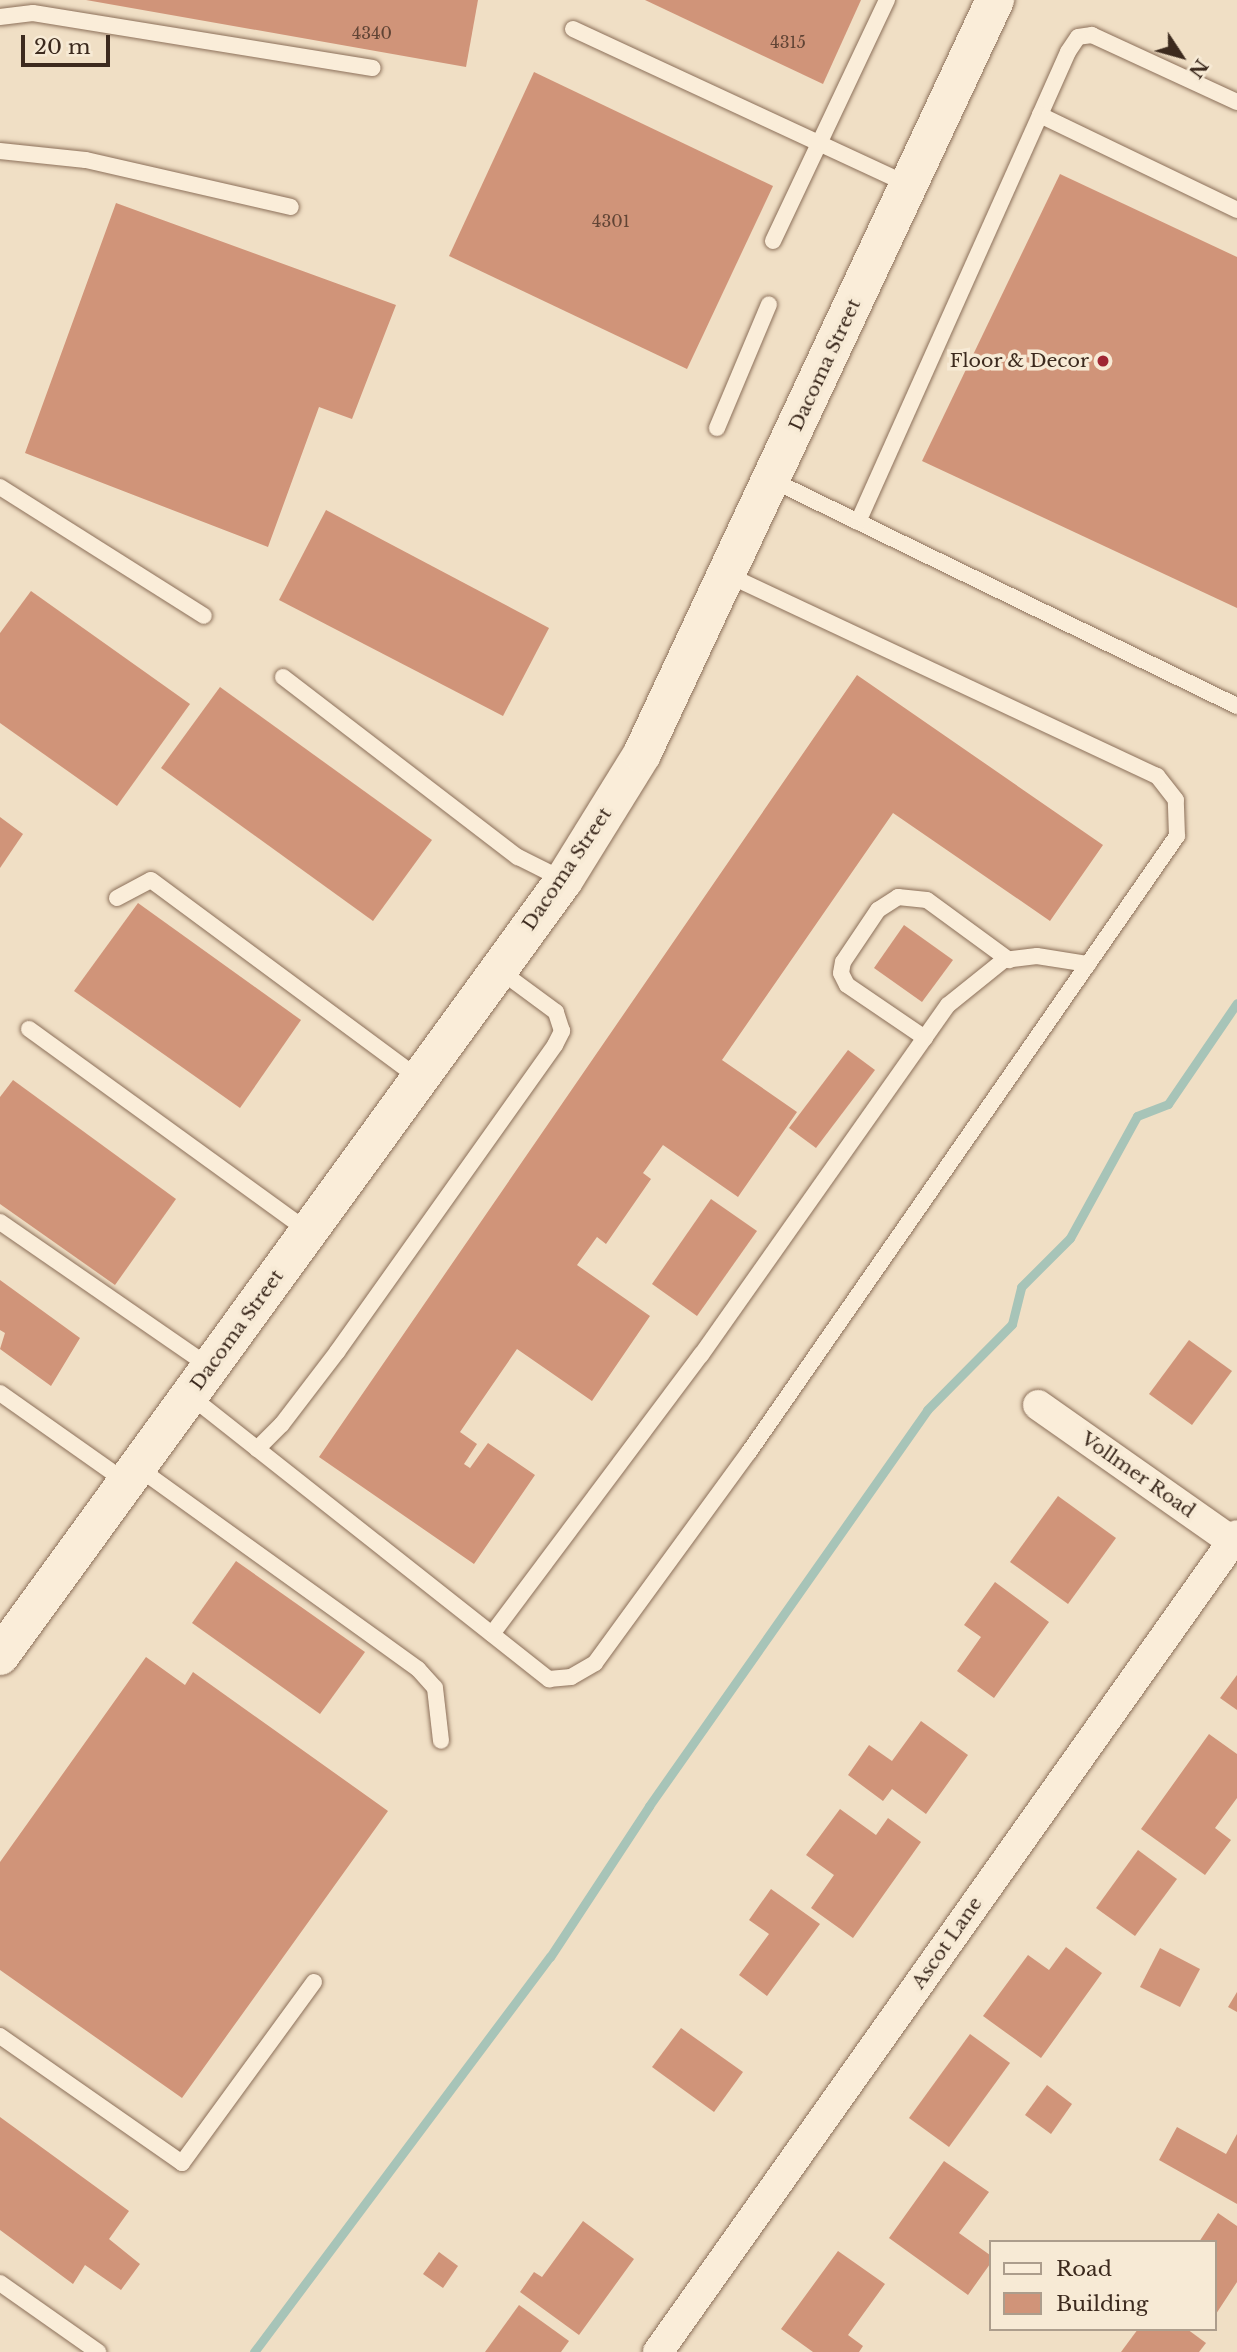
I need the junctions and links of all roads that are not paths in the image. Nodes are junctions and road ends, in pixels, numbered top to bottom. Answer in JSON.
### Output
{"nodes":[{"id":1,"x":887,"y":0,"type":"edge"},
{"id":2,"x":995,"y":0,"type":"edge"},
{"id":3,"x":33,"y":7,"type":"edge"},
{"id":4,"x":0,"y":17,"type":"edge"},
{"id":5,"x":573,"y":29,"type":"dead end"},
{"id":6,"x":373,"y":68,"type":"dead end"},
{"id":7,"x":1237,"y":102,"type":"edge"},
{"id":8,"x":1040,"y":116,"type":"junction"},
{"id":9,"x":821,"y":144,"type":"junction"},
{"id":10,"x":0,"y":151,"type":"edge"},
{"id":11,"x":909,"y":185,"type":"junction"},
{"id":12,"x":291,"y":207,"type":"dead end"},
{"id":13,"x":1237,"y":210,"type":"edge"},
{"id":14,"x":773,"y":241,"type":"dead end"},
{"id":15,"x":769,"y":304,"type":"dead end"},
{"id":16,"x":717,"y":428,"type":"dead end"},
{"id":17,"x":772,"y":480,"type":"junction"},
{"id":18,"x":0,"y":487,"type":"edge"},
{"id":19,"x":858,"y":522,"type":"junction"},
{"id":20,"x":727,"y":575,"type":"junction"},
{"id":21,"x":204,"y":616,"type":"dead end"},
{"id":22,"x":283,"y":677,"type":"dead end"},
{"id":23,"x":1237,"y":706,"type":"edge"},
{"id":24,"x":564,"y":880,"type":"junction"},
{"id":25,"x":117,"y":898,"type":"dead end"},
{"id":26,"x":1009,"y":960,"type":"junction"},
{"id":27,"x":1088,"y":964,"type":"junction"},
{"id":28,"x":499,"y":970,"type":"junction"},
{"id":29,"x":29,"y":1029,"type":"dead end"},
{"id":30,"x":925,"y":1038,"type":"junction"},
{"id":31,"x":419,"y":1078,"type":"junction"},
{"id":32,"x":0,"y":1222,"type":"edge"},
{"id":33,"x":308,"y":1231,"type":"junction"},
{"id":34,"x":200,"y":1381,"type":"junction"},
{"id":35,"x":0,"y":1393,"type":"edge"},
{"id":36,"x":1038,"y":1405,"type":"dead end"},
{"id":37,"x":257,"y":1448,"type":"junction"},
{"id":38,"x":132,"y":1474,"type":"junction"},
{"id":39,"x":1235,"y":1540,"type":"edge"},
{"id":40,"x":492,"y":1634,"type":"junction"},
{"id":41,"x":0,"y":1656,"type":"edge"},
{"id":42,"x":440,"y":1741,"type":"dead end"},
{"id":43,"x":314,"y":1982,"type":"dead end"},
{"id":44,"x":0,"y":2036,"type":"edge"},
{"id":45,"x":0,"y":2283,"type":"edge"},
{"id":46,"x":98,"y":2352,"type":"edge"},
{"id":47,"x":658,"y":2352,"type":"edge"}],
"edges":[{"from":1,"to":9,"type":"lane"},
{"from":2,"to":11,"type":"main road","name":"Dacoma Street"},
{"from":3,"to":4,"type":"lane"},
{"from":3,"to":6,"type":"lane"},
{"from":5,"to":9,"type":"lane"},
{"from":7,"to":8,"type":"lane"},
{"from":8,"to":13,"type":"lane"},
{"from":8,"to":19,"type":"lane"},
{"from":9,"to":11,"type":"lane"},
{"from":9,"to":14,"type":"lane"},
{"from":10,"to":12,"type":"lane"},
{"from":11,"to":17,"type":"main road","name":"Dacoma Street"},
{"from":15,"to":16,"type":"lane"},
{"from":17,"to":19,"type":"lane"},
{"from":17,"to":20,"type":"main road","name":"Dacoma Street"},
{"from":18,"to":21,"type":"lane"},
{"from":19,"to":23,"type":"lane"},
{"from":20,"to":24,"type":"main road","name":"Dacoma Street"},
{"from":20,"to":27,"type":"lane"},
{"from":22,"to":24,"type":"lane"},
{"from":24,"to":28,"type":"main road","name":"Dacoma Street"},
{"from":25,"to":31,"type":"lane"},
{"from":26,"to":27,"type":"lane"},
{"from":26,"to":30,"type":"lane"},
{"from":26,"to":30,"type":"lane"},
{"from":27,"to":40,"type":"lane"},
{"from":28,"to":31,"type":"main road","name":"Dacoma Street"},
{"from":28,"to":37,"type":"lane"},
{"from":29,"to":33,"type":"lane"},
{"from":30,"to":40,"type":"lane"},
{"from":31,"to":33,"type":"main road","name":"Dacoma Street"},
{"from":32,"to":34,"type":"lane"},
{"from":33,"to":34,"type":"main road","name":"Dacoma Street"},
{"from":34,"to":37,"type":"lane"},
{"from":34,"to":38,"type":"main road","name":"Dacoma Street"},
{"from":35,"to":38,"type":"lane"},
{"from":36,"to":39,"type":"street","name":"Vollmer Road"},
{"from":37,"to":40,"type":"lane"},
{"from":38,"to":41,"type":"main road","name":"Dacoma Street"},
{"from":38,"to":42,"type":"lane"},
{"from":39,"to":47,"type":"street","name":"Ascot Lane"},
{"from":43,"to":44,"type":"lane"},
{"from":45,"to":46,"type":"lane"}]}
